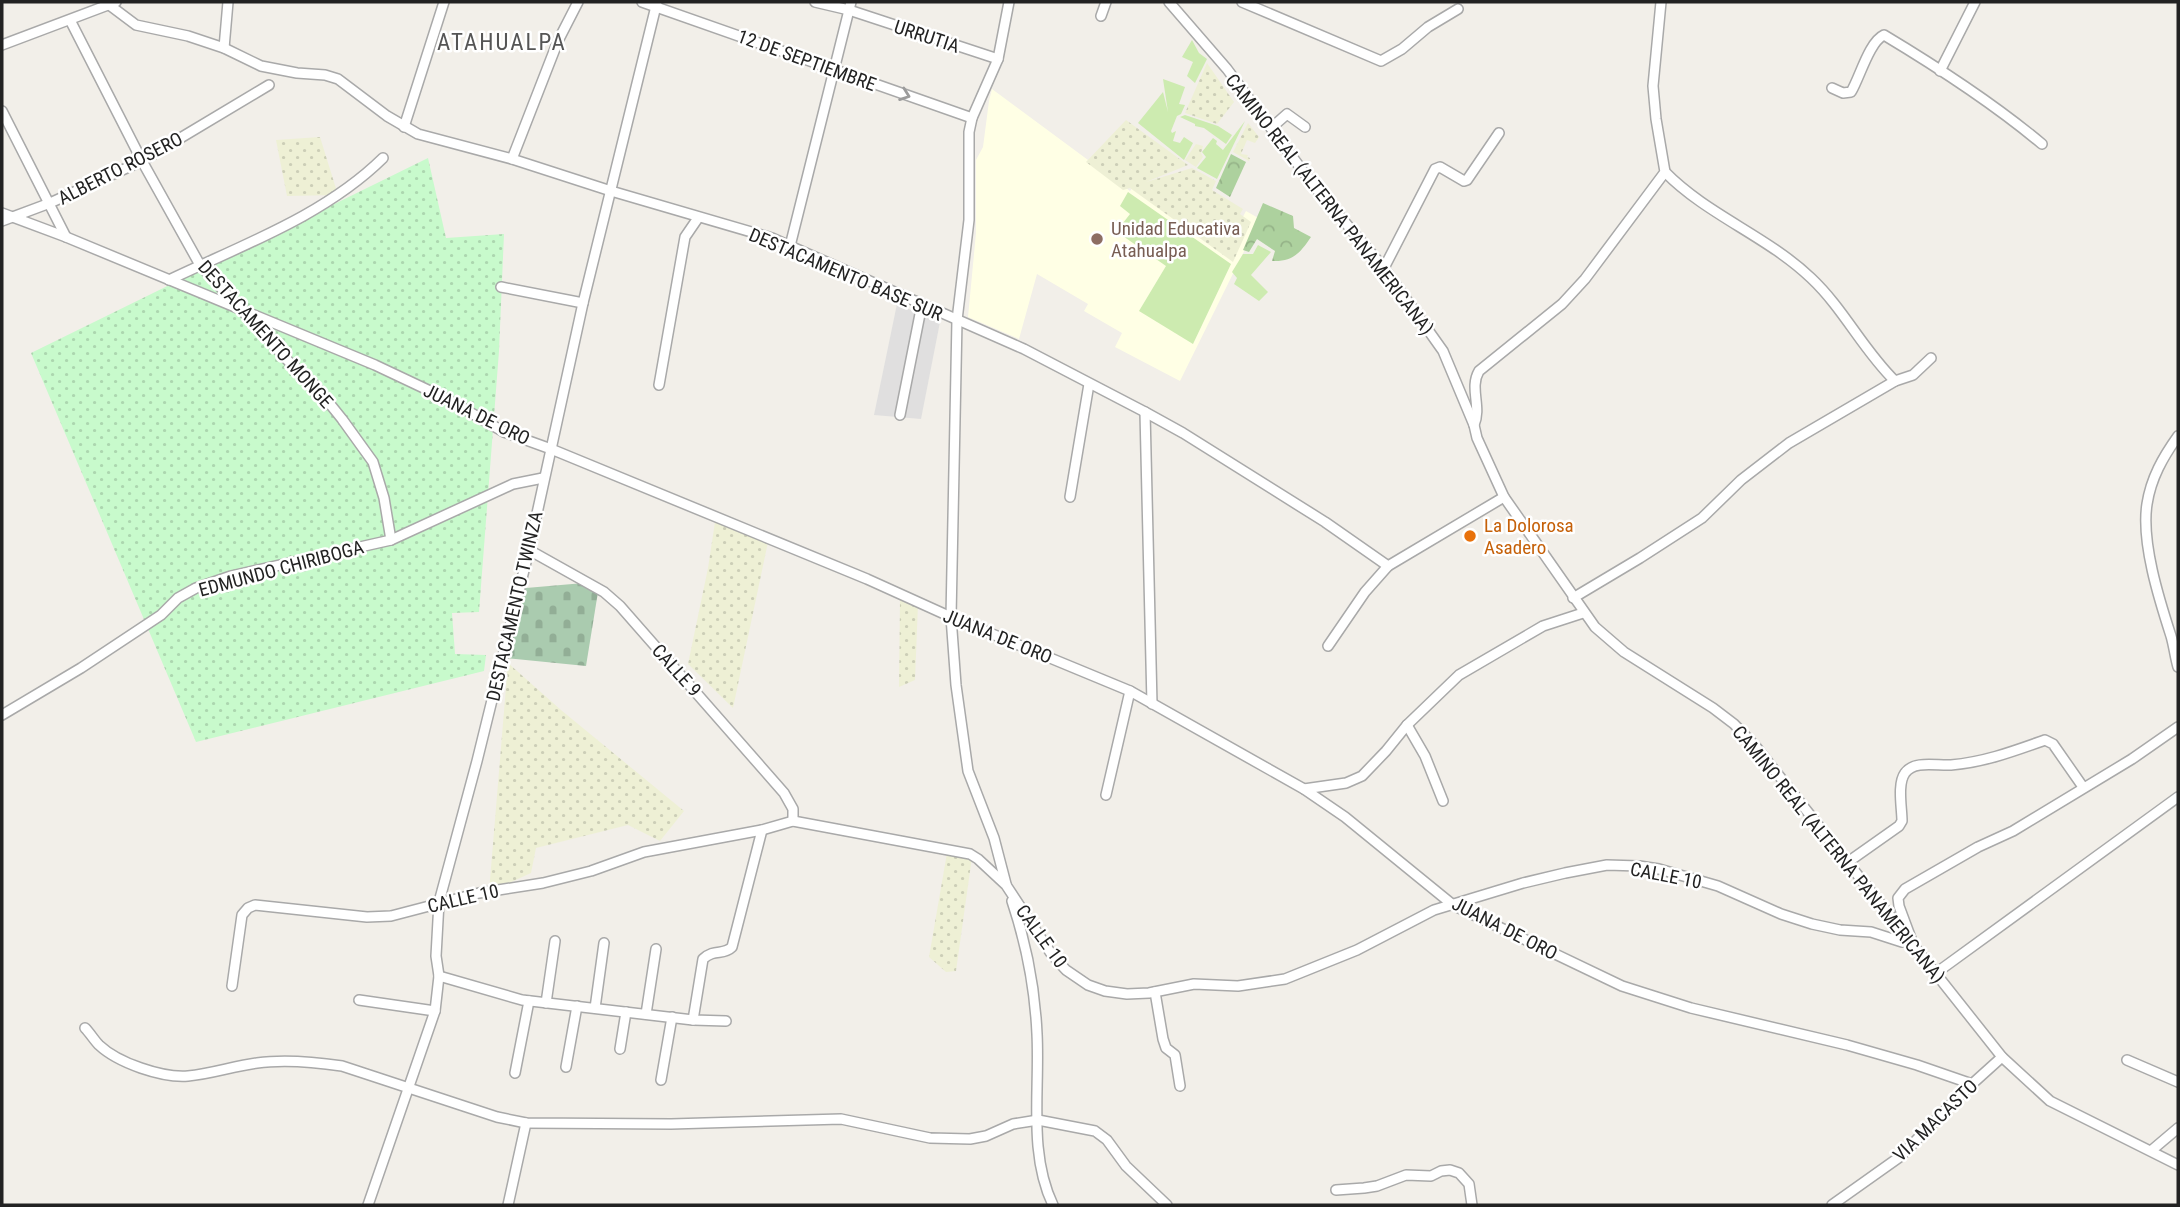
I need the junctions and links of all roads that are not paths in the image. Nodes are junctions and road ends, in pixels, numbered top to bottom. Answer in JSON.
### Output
{"nodes":[{"id":1,"x":228,"y":2,"type":"edge"},
{"id":2,"x":444,"y":2,"type":"edge"},
{"id":3,"x":578,"y":2,"type":"edge"},
{"id":4,"x":642,"y":2,"type":"edge"},
{"id":5,"x":816,"y":2,"type":"edge"},
{"id":6,"x":1009,"y":2,"type":"edge"},
{"id":7,"x":1106,"y":2,"type":"edge"},
{"id":8,"x":1170,"y":2,"type":"edge"},
{"id":9,"x":1242,"y":2,"type":"edge"},
{"id":10,"x":1661,"y":2,"type":"edge"},
{"id":11,"x":1975,"y":2,"type":"edge"},
{"id":12,"x":112,"y":3,"type":"edge"},
{"id":13,"x":657,"y":4,"type":"edge"},
{"id":14,"x":850,"y":6,"type":"edge"},
{"id":15,"x":1458,"y":9,"type":"dead end"},
{"id":16,"x":1101,"y":16,"type":"dead end"},
{"id":17,"x":70,"y":20,"type":"junction"},
{"id":18,"x":2,"y":45,"type":"edge"},
{"id":19,"x":224,"y":48,"type":"junction"},
{"id":20,"x":998,"y":59,"type":"junction"},
{"id":21,"x":833,"y":69,"type":"junction"},
{"id":22,"x":1940,"y":71,"type":"junction"},
{"id":23,"x":270,"y":85,"type":"dead end"},
{"id":24,"x":1832,"y":88,"type":"dead end"},
{"id":25,"x":2,"y":111,"type":"edge"},
{"id":26,"x":972,"y":118,"type":"junction"},
{"id":27,"x":404,"y":127,"type":"junction"},
{"id":28,"x":1305,"y":127,"type":"dead end"},
{"id":29,"x":1271,"y":128,"type":"junction"},
{"id":30,"x":1499,"y":133,"type":"dead end"},
{"id":31,"x":2042,"y":144,"type":"dead end"},
{"id":32,"x":383,"y":158,"type":"dead end"},
{"id":33,"x":512,"y":159,"type":"junction"},
{"id":34,"x":142,"y":161,"type":"junction"},
{"id":35,"x":1664,"y":172,"type":"junction"},
{"id":36,"x":611,"y":191,"type":"junction"},
{"id":37,"x":50,"y":203,"type":"junction"},
{"id":38,"x":2,"y":213,"type":"edge"},
{"id":39,"x":12,"y":218,"type":"junction"},
{"id":40,"x":698,"y":218,"type":"junction"},
{"id":41,"x":2,"y":221,"type":"edge"},
{"id":42,"x":66,"y":237,"type":"junction"},
{"id":43,"x":790,"y":246,"type":"junction"},
{"id":44,"x":200,"y":265,"type":"junction"},
{"id":45,"x":1384,"y":268,"type":"junction"},
{"id":46,"x":169,"y":280,"type":"junction"},
{"id":47,"x":501,"y":287,"type":"dead end"},
{"id":48,"x":583,"y":303,"type":"junction"},
{"id":49,"x":922,"y":304,"type":"junction"},
{"id":50,"x":239,"y":309,"type":"junction"},
{"id":51,"x":957,"y":320,"type":"junction"},
{"id":52,"x":1931,"y":358,"type":"dead end"},
{"id":53,"x":1895,"y":382,"type":"junction"},
{"id":54,"x":1089,"y":384,"type":"junction"},
{"id":55,"x":659,"y":385,"type":"dead end"},
{"id":56,"x":1145,"y":412,"type":"junction"},
{"id":57,"x":900,"y":415,"type":"dead end"},
{"id":58,"x":1474,"y":425,"type":"junction"},
{"id":59,"x":2178,"y":436,"type":"edge"},
{"id":60,"x":551,"y":449,"type":"junction"},
{"id":61,"x":544,"y":478,"type":"junction"},
{"id":62,"x":1070,"y":497,"type":"dead end"},
{"id":63,"x":1504,"y":497,"type":"junction"},
{"id":64,"x":391,"y":540,"type":"junction"},
{"id":65,"x":528,"y":550,"type":"junction"},
{"id":66,"x":1388,"y":566,"type":"junction"},
{"id":67,"x":1573,"y":597,"type":"junction"},
{"id":68,"x":1583,"y":613,"type":"junction"},
{"id":69,"x":951,"y":617,"type":"junction"},
{"id":70,"x":1328,"y":646,"type":"dead end"},
{"id":71,"x":2178,"y":667,"type":"edge"},
{"id":72,"x":1130,"y":691,"type":"junction"},
{"id":73,"x":1152,"y":704,"type":"junction"},
{"id":74,"x":2,"y":715,"type":"edge"},
{"id":75,"x":1408,"y":725,"type":"junction"},
{"id":76,"x":2178,"y":727,"type":"edge"},
{"id":77,"x":2083,"y":787,"type":"junction"},
{"id":78,"x":1304,"y":789,"type":"junction"},
{"id":79,"x":1106,"y":795,"type":"dead end"},
{"id":80,"x":2178,"y":797,"type":"edge"},
{"id":81,"x":1443,"y":800,"type":"dead end"},
{"id":82,"x":793,"y":821,"type":"junction"},
{"id":83,"x":762,"y":830,"type":"junction"},
{"id":84,"x":1848,"y":862,"type":"junction"},
{"id":85,"x":1006,"y":885,"type":"junction"},
{"id":86,"x":439,"y":902,"type":"junction"},
{"id":87,"x":1454,"y":905,"type":"junction"},
{"id":88,"x":555,"y":941,"type":"dead end"},
{"id":89,"x":1912,"y":941,"type":"junction"},
{"id":90,"x":604,"y":943,"type":"dead end"},
{"id":91,"x":656,"y":949,"type":"dead end"},
{"id":92,"x":1936,"y":972,"type":"junction"},
{"id":93,"x":439,"y":976,"type":"junction"},
{"id":94,"x":232,"y":986,"type":"dead end"},
{"id":95,"x":1155,"y":992,"type":"junction"},
{"id":96,"x":359,"y":1000,"type":"dead end"},
{"id":97,"x":529,"y":1001,"type":"junction"},
{"id":98,"x":547,"y":1003,"type":"junction"},
{"id":99,"x":577,"y":1006,"type":"junction"},
{"id":100,"x":595,"y":1008,"type":"junction"},
{"id":101,"x":435,"y":1011,"type":"junction"},
{"id":102,"x":626,"y":1012,"type":"junction"},
{"id":103,"x":646,"y":1014,"type":"junction"},
{"id":104,"x":672,"y":1017,"type":"junction"},
{"id":105,"x":693,"y":1020,"type":"junction"},
{"id":106,"x":726,"y":1021,"type":"dead end"},
{"id":107,"x":85,"y":1028,"type":"dead end"},
{"id":108,"x":620,"y":1049,"type":"dead end"},
{"id":109,"x":2002,"y":1057,"type":"junction"},
{"id":110,"x":2127,"y":1060,"type":"dead end"},
{"id":111,"x":566,"y":1067,"type":"dead end"},
{"id":112,"x":515,"y":1073,"type":"dead end"},
{"id":113,"x":661,"y":1080,"type":"dead end"},
{"id":114,"x":2178,"y":1082,"type":"edge"},
{"id":115,"x":1972,"y":1084,"type":"junction"},
{"id":116,"x":1180,"y":1086,"type":"dead end"},
{"id":117,"x":409,"y":1088,"type":"junction"},
{"id":118,"x":1038,"y":1120,"type":"junction"},
{"id":119,"x":526,"y":1124,"type":"junction"},
{"id":120,"x":2178,"y":1128,"type":"edge"},
{"id":121,"x":2152,"y":1150,"type":"junction"},
{"id":122,"x":2178,"y":1165,"type":"edge"},
{"id":123,"x":1336,"y":1190,"type":"dead end"},
{"id":124,"x":368,"y":1205,"type":"edge"},
{"id":125,"x":508,"y":1205,"type":"edge"},
{"id":126,"x":1053,"y":1205,"type":"edge"},
{"id":127,"x":1167,"y":1205,"type":"edge"},
{"id":128,"x":1472,"y":1205,"type":"edge"},
{"id":129,"x":1832,"y":1205,"type":"edge"}],
"edges":[{"from":1,"to":19,"type":"street"},
{"from":2,"to":27,"type":"street"},
{"from":3,"to":33,"type":"street"},
{"from":4,"to":13,"type":"street","name":"12 DE SEPTIEMBRE"},
{"from":5,"to":14,"type":"street","name":"URRUTIA"},
{"from":6,"to":20,"type":"street"},
{"from":7,"to":16,"type":"street"},
{"from":8,"to":29,"type":"street","name":"CAMINO REAL (ALTERNA PANAMERICANA)"},
{"from":9,"to":15,"type":"street"},
{"from":10,"to":35,"type":"street"},
{"from":11,"to":22,"type":"street"},
{"from":12,"to":17,"type":"street"},
{"from":12,"to":19,"type":"street","name":"DESTACAMENTO BASE SUR"},
{"from":13,"to":21,"type":"street","name":"12 DE SEPTIEMBRE"},
{"from":13,"to":36,"type":"street","name":"DESTACAMENTO TWINZA"},
{"from":14,"to":20,"type":"street","name":"URRUTIA"},
{"from":14,"to":21,"type":"street"},
{"from":17,"to":18,"type":"street"},
{"from":17,"to":34,"type":"street","name":"DESTACAMENTO MONGE"},
{"from":19,"to":27,"type":"street","name":"DESTACAMENTO BASE SUR"},
{"from":20,"to":26,"type":"street"},
{"from":21,"to":26,"type":"street","name":"12 DE SEPTIEMBRE","one_way":true},
{"from":21,"to":43,"type":"street"},
{"from":22,"to":24,"type":"street"},
{"from":22,"to":31,"type":"street"},
{"from":23,"to":34,"type":"street","name":"ALBERTO ROSERO"},
{"from":25,"to":37,"type":"street"},
{"from":26,"to":51,"type":"street"},
{"from":27,"to":33,"type":"street","name":"DESTACAMENTO BASE SUR"},
{"from":28,"to":29,"type":"street"},
{"from":29,"to":45,"type":"street","name":"CAMINO REAL (ALTERNA PANAMERICANA)"},
{"from":30,"to":45,"type":"street"},
{"from":32,"to":44,"type":"street"},
{"from":33,"to":36,"type":"street","name":"DESTACAMENTO BASE SUR"},
{"from":34,"to":37,"type":"street","name":"ALBERTO ROSERO"},
{"from":34,"to":44,"type":"street","name":"DESTACAMENTO MONGE"},
{"from":35,"to":53,"type":"street"},
{"from":35,"to":58,"type":"street"},
{"from":36,"to":40,"type":"street","name":"DESTACAMENTO BASE SUR"},
{"from":36,"to":48,"type":"street","name":"DESTACAMENTO TWINZA"},
{"from":37,"to":39,"type":"street","name":"ALBERTO ROSERO"},
{"from":37,"to":42,"type":"street"},
{"from":38,"to":39,"type":"street","name":"JUANA DE ORO"},
{"from":39,"to":41,"type":"street","name":"ALBERTO ROSERO"},
{"from":39,"to":42,"type":"street","name":"JUANA DE ORO"},
{"from":40,"to":43,"type":"street","name":"DESTACAMENTO BASE SUR"},
{"from":40,"to":55,"type":"street"},
{"from":42,"to":46,"type":"street","name":"JUANA DE ORO"},
{"from":43,"to":49,"type":"street","name":"DESTACAMENTO BASE SUR"},
{"from":44,"to":46,"type":"street"},
{"from":44,"to":50,"type":"street","name":"DESTACAMENTO MONGE"},
{"from":45,"to":58,"type":"street","name":"CAMINO REAL (ALTERNA PANAMERICANA)"},
{"from":46,"to":50,"type":"street","name":"JUANA DE ORO"},
{"from":47,"to":48,"type":"street"},
{"from":48,"to":60,"type":"street","name":"DESTACAMENTO TWINZA"},
{"from":49,"to":51,"type":"street","name":"DESTACAMENTO BASE SUR"},
{"from":49,"to":57,"type":"street"},
{"from":50,"to":60,"type":"street","name":"JUANA DE ORO"},
{"from":50,"to":64,"type":"street","name":"DESTACAMENTO MONGE"},
{"from":51,"to":54,"type":"street","name":"DESTACAMENTO BASE SUR"},
{"from":51,"to":69,"type":"street"},
{"from":52,"to":53,"type":"street"},
{"from":53,"to":67,"type":"street"},
{"from":54,"to":56,"type":"street","name":"DESTACAMENTO BASE SUR"},
{"from":54,"to":62,"type":"street"},
{"from":56,"to":66,"type":"street","name":"DESTACAMENTO BASE SUR"},
{"from":56,"to":73,"type":"street"},
{"from":58,"to":63,"type":"street","name":"CAMINO REAL (ALTERNA PANAMERICANA)"},
{"from":59,"to":71,"type":"street"},
{"from":60,"to":61,"type":"street","name":"DESTACAMENTO TWINZA"},
{"from":60,"to":69,"type":"street","name":"JUANA DE ORO"},
{"from":61,"to":64,"type":"street","name":"EDMUNDO CHIRIBOGA"},
{"from":61,"to":65,"type":"street","name":"DESTACAMENTO TWINZA"},
{"from":63,"to":66,"type":"street"},
{"from":63,"to":67,"type":"street","name":"CAMINO REAL (ALTERNA PANAMERICANA)"},
{"from":64,"to":74,"type":"street","name":"EDMUNDO CHIRIBOGA"},
{"from":65,"to":82,"type":"street","name":"CALLE 9"},
{"from":65,"to":86,"type":"street","name":"DESTACAMENTO TWINZA"},
{"from":66,"to":70,"type":"street"},
{"from":67,"to":68,"type":"street","name":"CAMINO REAL (ALTERNA PANAMERICANA)"},
{"from":68,"to":75,"type":"street"},
{"from":68,"to":84,"type":"street","name":"CAMINO REAL (ALTERNA PANAMERICANA)"},
{"from":69,"to":72,"type":"street","name":"JUANA DE ORO"},
{"from":69,"to":85,"type":"street"},
{"from":72,"to":73,"type":"street","name":"JUANA DE ORO"},
{"from":72,"to":79,"type":"street"},
{"from":73,"to":78,"type":"street","name":"JUANA DE ORO"},
{"from":75,"to":78,"type":"street"},
{"from":75,"to":81,"type":"street"},
{"from":76,"to":77,"type":"street"},
{"from":77,"to":84,"type":"street"},
{"from":77,"to":89,"type":"street"},
{"from":78,"to":87,"type":"street","name":"JUANA DE ORO"},
{"from":80,"to":92,"type":"street"},
{"from":82,"to":83,"type":"street","name":"CALLE 10"},
{"from":82,"to":85,"type":"street","name":"CALLE 10"},
{"from":83,"to":86,"type":"street","name":"CALLE 10"},
{"from":83,"to":105,"type":"street"},
{"from":84,"to":89,"type":"street","name":"CAMINO REAL (ALTERNA PANAMERICANA)"},
{"from":85,"to":95,"type":"street","name":"CALLE 10"},
{"from":85,"to":118,"type":"street"},
{"from":86,"to":93,"type":"street","name":"DESTACAMENTO TWINZA"},
{"from":86,"to":94,"type":"street","name":"CALLE 10"},
{"from":87,"to":89,"type":"street","name":"CALLE 10"},
{"from":87,"to":95,"type":"street","name":"CALLE 10"},
{"from":87,"to":115,"type":"street","name":"JUANA DE ORO"},
{"from":88,"to":98,"type":"street"},
{"from":89,"to":92,"type":"street","name":"CAMINO REAL (ALTERNA PANAMERICANA)"},
{"from":90,"to":100,"type":"street"},
{"from":91,"to":103,"type":"street"},
{"from":92,"to":109,"type":"street","name":"CAMINO REAL (ALTERNA PANAMERICANA)"},
{"from":93,"to":97,"type":"street"},
{"from":93,"to":101,"type":"street","name":"DESTACAMENTO TWINZA"},
{"from":95,"to":116,"type":"street"},
{"from":96,"to":101,"type":"street"},
{"from":97,"to":98,"type":"street"},
{"from":97,"to":112,"type":"street"},
{"from":98,"to":99,"type":"street"},
{"from":99,"to":100,"type":"street"},
{"from":99,"to":111,"type":"street"},
{"from":100,"to":102,"type":"street"},
{"from":101,"to":117,"type":"street","name":"DESTACAMENTO TWINZA"},
{"from":102,"to":103,"type":"street"},
{"from":102,"to":108,"type":"street"},
{"from":103,"to":104,"type":"street"},
{"from":104,"to":105,"type":"street"},
{"from":104,"to":113,"type":"street"},
{"from":105,"to":106,"type":"street"},
{"from":107,"to":117,"type":"street"},
{"from":109,"to":115,"type":"street","name":"VIA MACASTO"},
{"from":109,"to":121,"type":"street","name":"CAMINO REAL (ALTERNA PANAMERICANA)"},
{"from":110,"to":114,"type":"street"},
{"from":115,"to":129,"type":"street","name":"VIA MACASTO"},
{"from":117,"to":119,"type":"street"},
{"from":117,"to":124,"type":"street","name":"DESTACAMENTO TWINZA"},
{"from":118,"to":119,"type":"street"},
{"from":118,"to":126,"type":"street"},
{"from":118,"to":127,"type":"street"},
{"from":119,"to":125,"type":"street"},
{"from":120,"to":121,"type":"street"},
{"from":121,"to":122,"type":"street","name":"CAMINO REAL (ALTERNA PANAMERICANA)"},
{"from":123,"to":128,"type":"street"}]}
